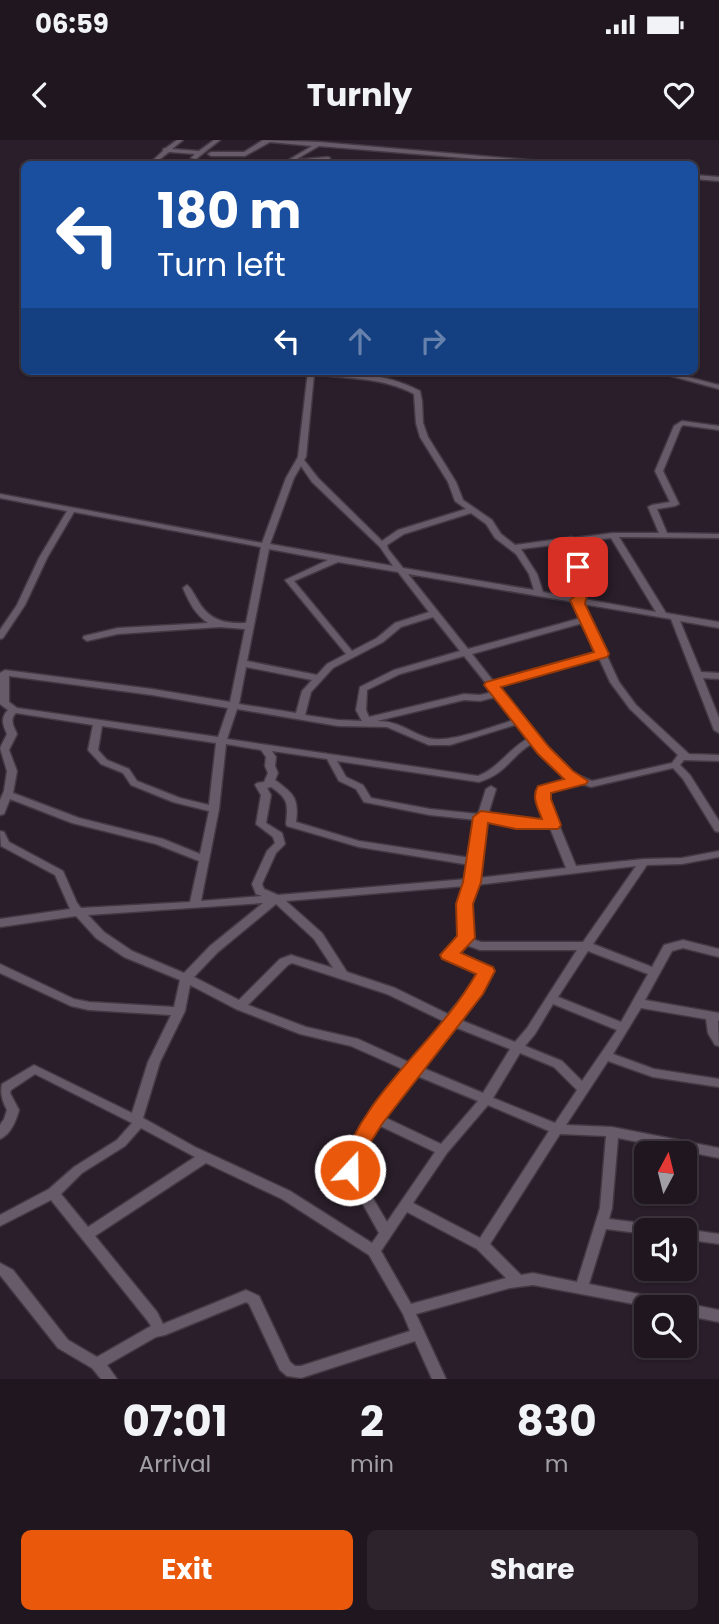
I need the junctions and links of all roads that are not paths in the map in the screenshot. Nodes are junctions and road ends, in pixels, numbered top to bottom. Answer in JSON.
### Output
{"nodes":[{"id":1,"x":217,"y":140,"type":"edge"},
{"id":2,"x":267,"y":140,"type":"edge"},
{"id":3,"x":179,"y":141,"type":"edge"},
{"id":4,"x":209,"y":142,"type":"edge"},
{"id":5,"x":320,"y":142,"type":"edge"},
{"id":6,"x":350,"y":147,"type":"junction"},
{"id":7,"x":164,"y":149,"type":"junction"},
{"id":8,"x":191,"y":152,"type":"junction"},
{"id":9,"x":199,"y":153,"type":"junction"},
{"id":10,"x":211,"y":154,"type":"dead end"},
{"id":11,"x":221,"y":155,"type":"junction"},
{"id":12,"x":454,"y":156,"type":"junction"},
{"id":13,"x":154,"y":161,"type":"edge"},
{"id":14,"x":191,"y":161,"type":"edge"},
{"id":15,"x":214,"y":161,"type":"edge"},
{"id":16,"x":291,"y":161,"type":"edge"},
{"id":17,"x":330,"y":161,"type":"edge"},
{"id":18,"x":445,"y":161,"type":"edge"},
{"id":19,"x":514,"y":161,"type":"edge"},
{"id":20,"x":698,"y":177,"type":"edge"},
{"id":21,"x":719,"y":179,"type":"edge"},
{"id":22,"x":311,"y":375,"type":"edge"},
{"id":23,"x":344,"y":375,"type":"edge"},
{"id":24,"x":672,"y":375,"type":"edge"},
{"id":25,"x":719,"y":387,"type":"edge"},
{"id":26,"x":719,"y":428,"type":"edge"},
{"id":27,"x":301,"y":461,"type":"junction"},
{"id":28,"x":0,"y":496,"type":"edge"},
{"id":29,"x":72,"y":509,"type":"junction"},
{"id":30,"x":472,"y":510,"type":"junction"},
{"id":31,"x":613,"y":535,"type":"junction"},
{"id":32,"x":664,"y":536,"type":"junction"},
{"id":33,"x":719,"y":536,"type":"edge"},
{"id":34,"x":571,"y":539,"type":"junction"},
{"id":35,"x":266,"y":543,"type":"junction"},
{"id":36,"x":384,"y":547,"type":"junction"},
{"id":37,"x":512,"y":548,"type":"junction"},
{"id":38,"x":337,"y":559,"type":"junction"},
{"id":39,"x":398,"y":569,"type":"junction"},
{"id":40,"x":187,"y":588,"type":"dead end"},
{"id":41,"x":539,"y":594,"type":"junction"},
{"id":42,"x":578,"y":601,"type":"junction"},
{"id":43,"x":435,"y":613,"type":"junction"},
{"id":44,"x":663,"y":615,"type":"junction"},
{"id":45,"x":675,"y":618,"type":"junction"},
{"id":46,"x":586,"y":620,"type":"junction"},
{"id":47,"x":217,"y":625,"type":"junction"},
{"id":48,"x":719,"y":625,"type":"edge"},
{"id":49,"x":249,"y":626,"type":"junction"},
{"id":50,"x":0,"y":636,"type":"edge"},
{"id":51,"x":87,"y":638,"type":"dead end"},
{"id":52,"x":466,"y":651,"type":"junction"},
{"id":53,"x":350,"y":654,"type":"junction"},
{"id":54,"x":602,"y":654,"type":"junction"},
{"id":55,"x":242,"y":663,"type":"junction"},
{"id":56,"x":2,"y":672,"type":"edge"},
{"id":57,"x":698,"y":676,"type":"junction"},
{"id":58,"x":719,"y":676,"type":"edge"},
{"id":59,"x":317,"y":678,"type":"junction"},
{"id":60,"x":495,"y":689,"type":"junction"},
{"id":61,"x":234,"y":705,"type":"junction"},
{"id":62,"x":12,"y":710,"type":"junction"},
{"id":63,"x":716,"y":713,"type":"edge"},
{"id":64,"x":300,"y":715,"type":"junction"},
{"id":65,"x":519,"y":721,"type":"junction"},
{"id":66,"x":361,"y":722,"type":"junction"},
{"id":67,"x":99,"y":723,"type":"junction"},
{"id":68,"x":719,"y":730,"type":"edge"},
{"id":69,"x":534,"y":739,"type":"junction"},
{"id":70,"x":221,"y":742,"type":"junction"},
{"id":71,"x":265,"y":749,"type":"junction"},
{"id":72,"x":686,"y":757,"type":"junction"},
{"id":73,"x":331,"y":758,"type":"junction"},
{"id":74,"x":719,"y":758,"type":"edge"},
{"id":75,"x":675,"y":765,"type":"junction"},
{"id":76,"x":269,"y":781,"type":"junction"},
{"id":77,"x":580,"y":781,"type":"junction"},
{"id":78,"x":491,"y":789,"type":"dead end"},
{"id":79,"x":8,"y":795,"type":"junction"},
{"id":80,"x":214,"y":809,"type":"junction"},
{"id":81,"x":0,"y":812,"type":"edge"},
{"id":82,"x":481,"y":817,"type":"junction"},
{"id":83,"x":552,"y":825,"type":"junction"},
{"id":84,"x":719,"y":829,"type":"edge"},
{"id":85,"x":0,"y":837,"type":"edge"},
{"id":86,"x":719,"y":854,"type":"edge"},
{"id":87,"x":204,"y":859,"type":"junction"},
{"id":88,"x":475,"y":862,"type":"junction"},
{"id":89,"x":644,"y":862,"type":"junction"},
{"id":90,"x":573,"y":871,"type":"junction"},
{"id":91,"x":472,"y":882,"type":"junction"},
{"id":92,"x":276,"y":898,"type":"junction"},
{"id":93,"x":195,"y":905,"type":"junction"},
{"id":94,"x":77,"y":912,"type":"junction"},
{"id":95,"x":0,"y":923,"type":"edge"},
{"id":96,"x":466,"y":938,"type":"junction"},
{"id":97,"x":586,"y":946,"type":"junction"},
{"id":98,"x":719,"y":953,"type":"edge"},
{"id":99,"x":0,"y":968,"type":"edge"},
{"id":100,"x":654,"y":972,"type":"junction"},
{"id":101,"x":343,"y":975,"type":"junction"},
{"id":102,"x":186,"y":978,"type":"junction"},
{"id":103,"x":551,"y":999,"type":"junction"},
{"id":104,"x":638,"y":1003,"type":"junction"},
{"id":105,"x":240,"y":1006,"type":"junction"},
{"id":106,"x":179,"y":1011,"type":"junction"},
{"id":107,"x":715,"y":1016,"type":"edge"},
{"id":108,"x":450,"y":1020,"type":"junction"},
{"id":109,"x":624,"y":1027,"type":"junction"},
{"id":110,"x":719,"y":1042,"type":"edge"},
{"id":111,"x":518,"y":1046,"type":"junction"},
{"id":112,"x":606,"y":1056,"type":"junction"},
{"id":113,"x":415,"y":1070,"type":"junction"},
{"id":114,"x":719,"y":1083,"type":"edge"},
{"id":115,"x":583,"y":1089,"type":"junction"},
{"id":116,"x":485,"y":1101,"type":"junction"},
{"id":117,"x":375,"y":1118,"type":"junction"},
{"id":118,"x":138,"y":1121,"type":"junction"},
{"id":119,"x":557,"y":1129,"type":"junction"},
{"id":120,"x":612,"y":1132,"type":"junction"},
{"id":121,"x":0,"y":1134,"type":"edge"},
{"id":122,"x":443,"y":1150,"type":"junction"},
{"id":123,"x":719,"y":1153,"type":"edge"},
{"id":124,"x":205,"y":1157,"type":"junction"},
{"id":125,"x":53,"y":1193,"type":"junction"},
{"id":126,"x":407,"y":1206,"type":"junction"},
{"id":127,"x":0,"y":1221,"type":"edge"},
{"id":128,"x":602,"y":1223,"type":"junction"},
{"id":129,"x":634,"y":1227,"type":"edge"},
{"id":130,"x":387,"y":1234,"type":"junction"},
{"id":131,"x":86,"y":1235,"type":"junction"},
{"id":132,"x":697,"y":1236,"type":"edge"},
{"id":133,"x":719,"y":1239,"type":"edge"},
{"id":134,"x":482,"y":1245,"type":"junction"},
{"id":135,"x":374,"y":1251,"type":"junction"},
{"id":136,"x":0,"y":1268,"type":"edge"},
{"id":137,"x":518,"y":1281,"type":"junction"},
{"id":138,"x":582,"y":1287,"type":"junction"},
{"id":139,"x":634,"y":1298,"type":"edge"},
{"id":140,"x":408,"y":1311,"type":"junction"},
{"id":141,"x":697,"y":1312,"type":"edge"},
{"id":142,"x":719,"y":1316,"type":"edge"},
{"id":143,"x":160,"y":1331,"type":"junction"},
{"id":144,"x":419,"y":1334,"type":"junction"},
{"id":145,"x":97,"y":1364,"type":"junction"},
{"id":146,"x":436,"y":1378,"type":"edge"},
{"id":147,"x":110,"y":1379,"type":"edge"}],
"edges":[{"from":1,"to":4,"type":"street"},
{"from":2,"to":5,"type":"street"},
{"from":2,"to":11,"type":"street"},
{"from":3,"to":7,"type":"street"},
{"from":3,"to":8,"type":"street"},
{"from":4,"to":9,"type":"street"},
{"from":5,"to":6,"type":"street"},
{"from":5,"to":16,"type":"street"},
{"from":6,"to":12,"type":"street"},
{"from":6,"to":17,"type":"street"},
{"from":7,"to":8,"type":"street"},
{"from":7,"to":13,"type":"street"},
{"from":8,"to":9,"type":"street"},
{"from":9,"to":14,"type":"street"},
{"from":10,"to":11,"type":"street"},
{"from":11,"to":15,"type":"street"},
{"from":12,"to":18,"type":"street"},
{"from":12,"to":19,"type":"street"},
{"from":20,"to":21,"type":"street"},
{"from":22,"to":27,"type":"street"},
{"from":23,"to":30,"type":"street"},
{"from":24,"to":25,"type":"street"},
{"from":26,"to":32,"type":"street"},
{"from":27,"to":35,"type":"street"},
{"from":27,"to":36,"type":"street"},
{"from":28,"to":29,"type":"street"},
{"from":29,"to":35,"type":"street"},
{"from":29,"to":50,"type":"street"},
{"from":30,"to":36,"type":"street"},
{"from":30,"to":37,"type":"street"},
{"from":31,"to":32,"type":"street"},
{"from":31,"to":34,"type":"street"},
{"from":31,"to":44,"type":"street"},
{"from":32,"to":33,"type":"street"},
{"from":34,"to":37,"type":"street"},
{"from":34,"to":42,"type":"street"},
{"from":35,"to":38,"type":"street"},
{"from":35,"to":49,"type":"street"},
{"from":36,"to":39,"type":"street"},
{"from":37,"to":41,"type":"street"},
{"from":38,"to":39,"type":"street"},
{"from":38,"to":53,"type":"street"},
{"from":39,"to":41,"type":"street"},
{"from":39,"to":43,"type":"street"},
{"from":40,"to":47,"type":"street"},
{"from":41,"to":42,"type":"street"},
{"from":42,"to":44,"type":"street"},
{"from":42,"to":46,"type":"street"},
{"from":43,"to":52,"type":"street"},
{"from":43,"to":53,"type":"street"},
{"from":44,"to":45,"type":"street"},
{"from":45,"to":48,"type":"street"},
{"from":45,"to":57,"type":"street"},
{"from":46,"to":52,"type":"street"},
{"from":46,"to":54,"type":"street"},
{"from":47,"to":49,"type":"street"},
{"from":47,"to":51,"type":"street"},
{"from":49,"to":55,"type":"street"},
{"from":52,"to":60,"type":"street"},
{"from":52,"to":66,"type":"street"},
{"from":53,"to":59,"type":"street"},
{"from":54,"to":60,"type":"street"},
{"from":54,"to":72,"type":"street"},
{"from":55,"to":59,"type":"street"},
{"from":55,"to":61,"type":"street"},
{"from":56,"to":61,"type":"street"},
{"from":56,"to":62,"type":"street"},
{"from":57,"to":58,"type":"street"},
{"from":57,"to":63,"type":"street"},
{"from":59,"to":64,"type":"street"},
{"from":60,"to":65,"type":"street"},
{"from":60,"to":66,"type":"street"},
{"from":61,"to":64,"type":"street"},
{"from":61,"to":70,"type":"street"},
{"from":62,"to":67,"type":"street"},
{"from":62,"to":79,"type":"street"},
{"from":63,"to":68,"type":"street"},
{"from":64,"to":66,"type":"street"},
{"from":65,"to":66,"type":"street"},
{"from":65,"to":69,"type":"street"},
{"from":67,"to":70,"type":"street"},
{"from":67,"to":80,"type":"street"},
{"from":69,"to":73,"type":"street"},
{"from":69,"to":77,"type":"street"},
{"from":70,"to":71,"type":"street"},
{"from":70,"to":80,"type":"street"},
{"from":71,"to":73,"type":"street"},
{"from":71,"to":76,"type":"street"},
{"from":72,"to":74,"type":"street"},
{"from":72,"to":75,"type":"street"},
{"from":73,"to":82,"type":"street"},
{"from":75,"to":77,"type":"street"},
{"from":75,"to":84,"type":"street"},
{"from":76,"to":88,"type":"street"},
{"from":76,"to":92,"type":"street"},
{"from":77,"to":83,"type":"street"},
{"from":78,"to":82,"type":"street"},
{"from":79,"to":81,"type":"street"},
{"from":79,"to":87,"type":"street"},
{"from":80,"to":87,"type":"street"},
{"from":82,"to":83,"type":"street"},
{"from":82,"to":88,"type":"street"},
{"from":83,"to":90,"type":"street"},
{"from":85,"to":94,"type":"street"},
{"from":86,"to":89,"type":"street"},
{"from":87,"to":93,"type":"street"},
{"from":88,"to":91,"type":"street"},
{"from":89,"to":90,"type":"street"},
{"from":89,"to":97,"type":"street"},
{"from":90,"to":91,"type":"street"},
{"from":91,"to":92,"type":"street"},
{"from":91,"to":96,"type":"street"},
{"from":92,"to":93,"type":"street"},
{"from":92,"to":101,"type":"street"},
{"from":92,"to":102,"type":"street"},
{"from":93,"to":94,"type":"street"},
{"from":94,"to":95,"type":"street"},
{"from":94,"to":102,"type":"street"},
{"from":96,"to":97,"type":"street"},
{"from":96,"to":108,"type":"street"},
{"from":97,"to":100,"type":"street"},
{"from":97,"to":103,"type":"street"},
{"from":98,"to":100,"type":"street"},
{"from":99,"to":106,"type":"street"},
{"from":100,"to":104,"type":"street"},
{"from":101,"to":105,"type":"street"},
{"from":101,"to":108,"type":"street"},
{"from":102,"to":105,"type":"street"},
{"from":102,"to":106,"type":"street"},
{"from":103,"to":109,"type":"street"},
{"from":103,"to":111,"type":"street"},
{"from":104,"to":107,"type":"street"},
{"from":104,"to":109,"type":"street"},
{"from":105,"to":113,"type":"street"},
{"from":106,"to":118,"type":"street"},
{"from":107,"to":110,"type":"street"},
{"from":108,"to":111,"type":"street"},
{"from":108,"to":113,"type":"street"},
{"from":109,"to":112,"type":"street"},
{"from":111,"to":115,"type":"street"},
{"from":111,"to":116,"type":"street"},
{"from":112,"to":114,"type":"street"},
{"from":112,"to":115,"type":"street"},
{"from":113,"to":116,"type":"street"},
{"from":113,"to":117,"type":"street"},
{"from":115,"to":119,"type":"street"},
{"from":116,"to":119,"type":"street"},
{"from":116,"to":122,"type":"street"},
{"from":117,"to":122,"type":"street"},
{"from":117,"to":130,"type":"street"},
{"from":118,"to":121,"type":"street"},
{"from":118,"to":124,"type":"street"},
{"from":118,"to":125,"type":"street"},
{"from":119,"to":120,"type":"street"},
{"from":119,"to":134,"type":"street"},
{"from":120,"to":123,"type":"street"},
{"from":120,"to":128,"type":"street"},
{"from":122,"to":126,"type":"street"},
{"from":124,"to":131,"type":"street"},
{"from":124,"to":135,"type":"street"},
{"from":125,"to":127,"type":"street"},
{"from":125,"to":131,"type":"street"},
{"from":126,"to":130,"type":"street"},
{"from":126,"to":134,"type":"street"},
{"from":128,"to":129,"type":"street"},
{"from":128,"to":138,"type":"street"},
{"from":130,"to":135,"type":"street"},
{"from":131,"to":143,"type":"street"},
{"from":132,"to":133,"type":"street"},
{"from":134,"to":137,"type":"street"},
{"from":135,"to":140,"type":"street"},
{"from":136,"to":145,"type":"street"},
{"from":137,"to":138,"type":"street"},
{"from":137,"to":140,"type":"street"},
{"from":138,"to":139,"type":"street"},
{"from":140,"to":144,"type":"street"},
{"from":141,"to":142,"type":"street"},
{"from":143,"to":144,"type":"street"},
{"from":143,"to":145,"type":"street"},
{"from":144,"to":146,"type":"street"},
{"from":145,"to":147,"type":"street"}]}
